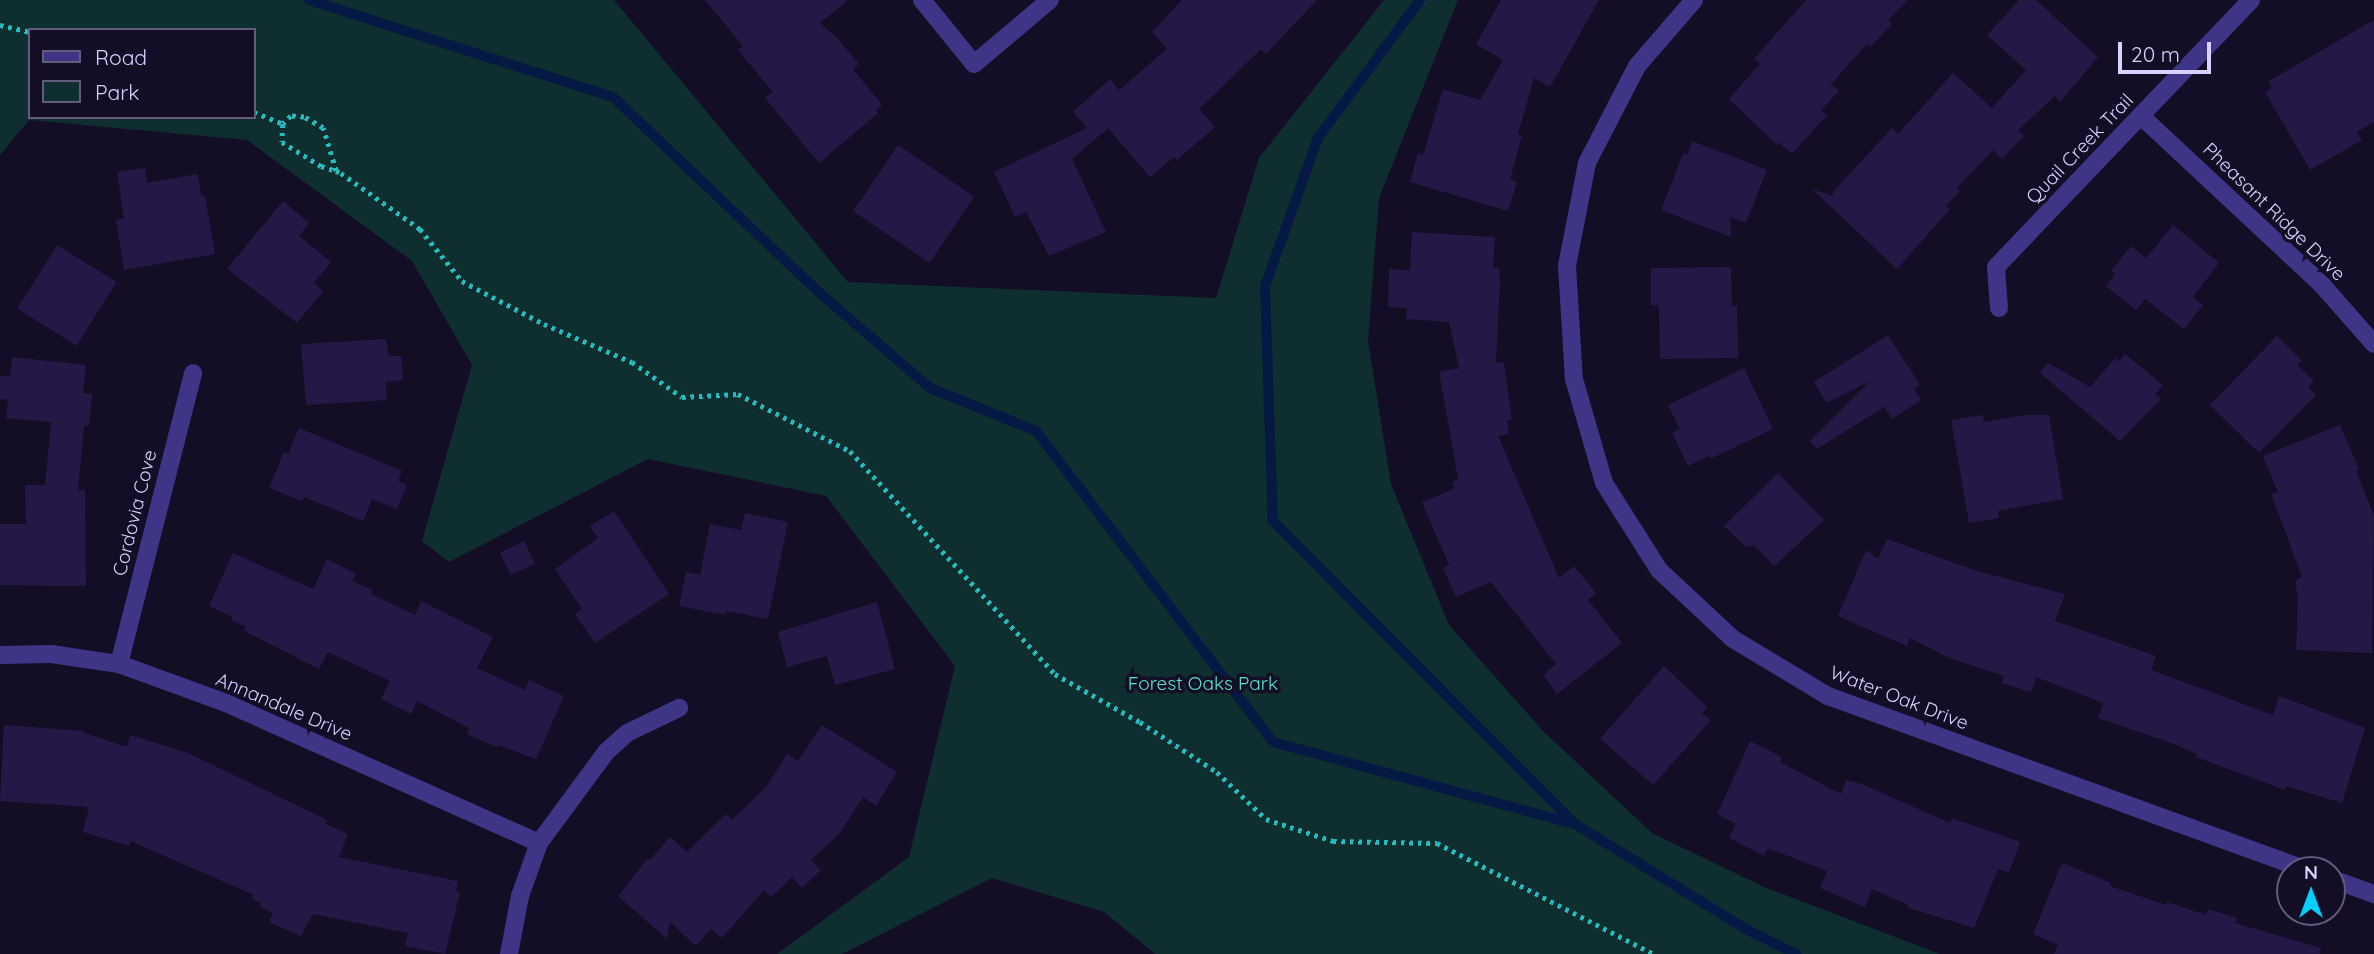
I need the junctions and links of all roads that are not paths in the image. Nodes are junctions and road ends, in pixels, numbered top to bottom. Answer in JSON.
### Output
{"nodes":[{"id":1,"x":922,"y":0,"type":"edge"},
{"id":2,"x":1050,"y":0,"type":"edge"},
{"id":3,"x":1694,"y":0,"type":"edge"},
{"id":4,"x":2251,"y":0,"type":"edge"},
{"id":5,"x":2141,"y":116,"type":"junction"},
{"id":6,"x":1999,"y":309,"type":"dead end"},
{"id":7,"x":2374,"y":344,"type":"edge"},
{"id":8,"x":193,"y":373,"type":"dead end"},
{"id":9,"x":0,"y":655,"type":"edge"},
{"id":10,"x":119,"y":664,"type":"junction"},
{"id":11,"x":680,"y":708,"type":"dead end"},
{"id":12,"x":539,"y":844,"type":"junction"},
{"id":13,"x":2276,"y":859,"type":"edge"},
{"id":14,"x":2346,"y":883,"type":"edge"},
{"id":15,"x":2374,"y":892,"type":"edge"},
{"id":16,"x":509,"y":954,"type":"edge"}],
"edges":[{"from":1,"to":2,"type":"street"},
{"from":3,"to":13,"type":"street","name":"Water Oak Drive"},
{"from":4,"to":5,"type":"street","name":"Quail Creek Trail"},
{"from":5,"to":6,"type":"street","name":"Quail Creek Trail"},
{"from":5,"to":7,"type":"street","name":"Pheasant Ridge Drive"},
{"from":8,"to":10,"type":"street","name":"Cordovia Cove"},
{"from":9,"to":10,"type":"street","name":"Annandale Drive"},
{"from":10,"to":12,"type":"street","name":"Annandale Drive"},
{"from":11,"to":12,"type":"street"},
{"from":12,"to":16,"type":"street"},
{"from":14,"to":15,"type":"street"}]}
